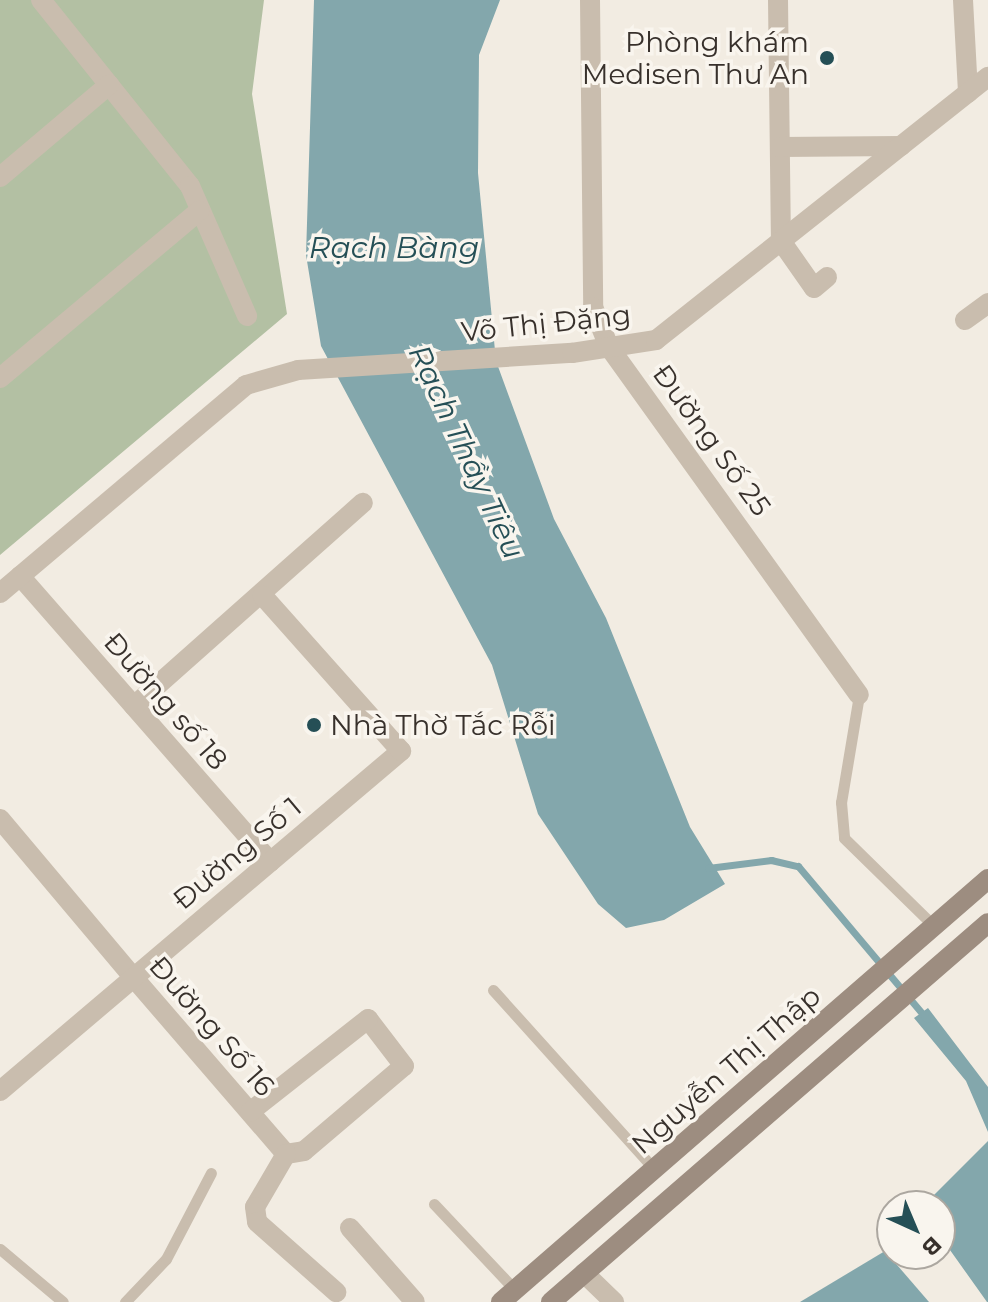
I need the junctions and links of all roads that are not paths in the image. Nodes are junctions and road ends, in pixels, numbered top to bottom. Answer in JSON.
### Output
{"nodes":[{"id":1,"x":41,"y":0,"type":"edge"},
{"id":2,"x":590,"y":0,"type":"edge"},
{"id":3,"x":778,"y":0,"type":"edge"},
{"id":4,"x":963,"y":0,"type":"edge"},
{"id":5,"x":988,"y":77,"type":"edge"},
{"id":6,"x":109,"y":85,"type":"junction"},
{"id":7,"x":968,"y":93,"type":"junction"},
{"id":8,"x":901,"y":146,"type":"junction"},
{"id":9,"x":780,"y":147,"type":"junction"},
{"id":10,"x":0,"y":177,"type":"edge"},
{"id":11,"x":199,"y":211,"type":"junction"},
{"id":12,"x":781,"y":241,"type":"junction"},
{"id":13,"x":827,"y":277,"type":"dead end"},
{"id":14,"x":988,"y":303,"type":"edge"},
{"id":15,"x":247,"y":316,"type":"dead end"},
{"id":16,"x":965,"y":320,"type":"dead end"},
{"id":17,"x":609,"y":347,"type":"junction"},
{"id":18,"x":0,"y":378,"type":"edge"},
{"id":19,"x":363,"y":503,"type":"dead end"},
{"id":20,"x":20,"y":576,"type":"junction"},
{"id":21,"x":0,"y":593,"type":"edge"},
{"id":22,"x":263,"y":596,"type":"junction"},
{"id":23,"x":859,"y":695,"type":"joint"},
{"id":24,"x":134,"y":706,"type":"junction"},
{"id":25,"x":0,"y":819,"type":"edge"},
{"id":26,"x":270,"y":862,"type":"junction"},
{"id":27,"x":988,"y":879,"type":"edge"},
{"id":28,"x":988,"y":923,"type":"edge"},
{"id":29,"x":934,"y":926,"type":"junction"},
{"id":30,"x":134,"y":978,"type":"junction"},
{"id":31,"x":493,"y":990,"type":"dead end"},
{"id":32,"x":0,"y":1091,"type":"edge"},
{"id":33,"x":250,"y":1112,"type":"junction"},
{"id":34,"x":286,"y":1154,"type":"junction"},
{"id":35,"x":654,"y":1169,"type":"junction"},
{"id":36,"x":211,"y":1173,"type":"dead end"},
{"id":37,"x":434,"y":1204,"type":"dead end"},
{"id":38,"x":350,"y":1228,"type":"dead end"},
{"id":39,"x":0,"y":1249,"type":"edge"},
{"id":40,"x":584,"y":1273,"type":"junction"},
{"id":41,"x":336,"y":1292,"type":"dead end"},
{"id":42,"x":508,"y":1296,"type":"edge"},
{"id":43,"x":63,"y":1302,"type":"edge"},
{"id":44,"x":125,"y":1302,"type":"edge"},
{"id":45,"x":415,"y":1302,"type":"edge"},
{"id":46,"x":551,"y":1302,"type":"edge"},
{"id":47,"x":614,"y":1302,"type":"edge"}],
"edges":[{"from":1,"to":6,"type":"street"},
{"from":2,"to":17,"type":"street","name":"Đường Số 25"},
{"from":3,"to":9,"type":"street"},
{"from":4,"to":7,"type":"street"},
{"from":5,"to":7,"type":"street","name":"Võ Thị Đặng"},
{"from":6,"to":10,"type":"street"},
{"from":6,"to":11,"type":"street"},
{"from":7,"to":8,"type":"street","name":"Võ Thị Đặng"},
{"from":8,"to":9,"type":"street"},
{"from":8,"to":12,"type":"street","name":"Võ Thị Đặng"},
{"from":9,"to":12,"type":"street"},
{"from":11,"to":15,"type":"street"},
{"from":11,"to":18,"type":"street"},
{"from":12,"to":13,"type":"street"},
{"from":12,"to":17,"type":"street","name":"Võ Thị Đặng"},
{"from":14,"to":16,"type":"street"},
{"from":17,"to":20,"type":"street","name":"Võ Thị Đặng"},
{"from":17,"to":23,"type":"street","name":"Đường Số 25"},
{"from":19,"to":22,"type":"street"},
{"from":20,"to":21,"type":"street","name":"Võ Thị Đặng"},
{"from":20,"to":24,"type":"street","name":"Đường số 18"},
{"from":22,"to":24,"type":"street"},
{"from":22,"to":26,"type":"street","name":"Đường Số 1"},
{"from":23,"to":29,"type":"lane"},
{"from":24,"to":26,"type":"street","name":"Đường số 18"},
{"from":25,"to":30,"type":"street","name":"Đường Số 16"},
{"from":26,"to":30,"type":"street","name":"Đường Số 1"},
{"from":27,"to":29,"type":"main road","name":"Nguyễn Thị Thập"},
{"from":28,"to":40,"type":"main road"},
{"from":29,"to":35,"type":"main road","name":"Nguyễn Thị Thập"},
{"from":30,"to":32,"type":"street","name":"Đường Số 1"},
{"from":30,"to":33,"type":"street","name":"Đường Số 16"},
{"from":31,"to":35,"type":"lane"},
{"from":33,"to":34,"type":"street","name":"Đường Số 16"},
{"from":33,"to":34,"type":"street"},
{"from":34,"to":41,"type":"street"},
{"from":35,"to":42,"type":"main road","name":"Nguyễn Thị Thập"},
{"from":36,"to":44,"type":"lane"},
{"from":37,"to":42,"type":"lane"},
{"from":38,"to":45,"type":"street"},
{"from":39,"to":43,"type":"lane"},
{"from":40,"to":46,"type":"main road"},
{"from":40,"to":47,"type":"street"}]}
